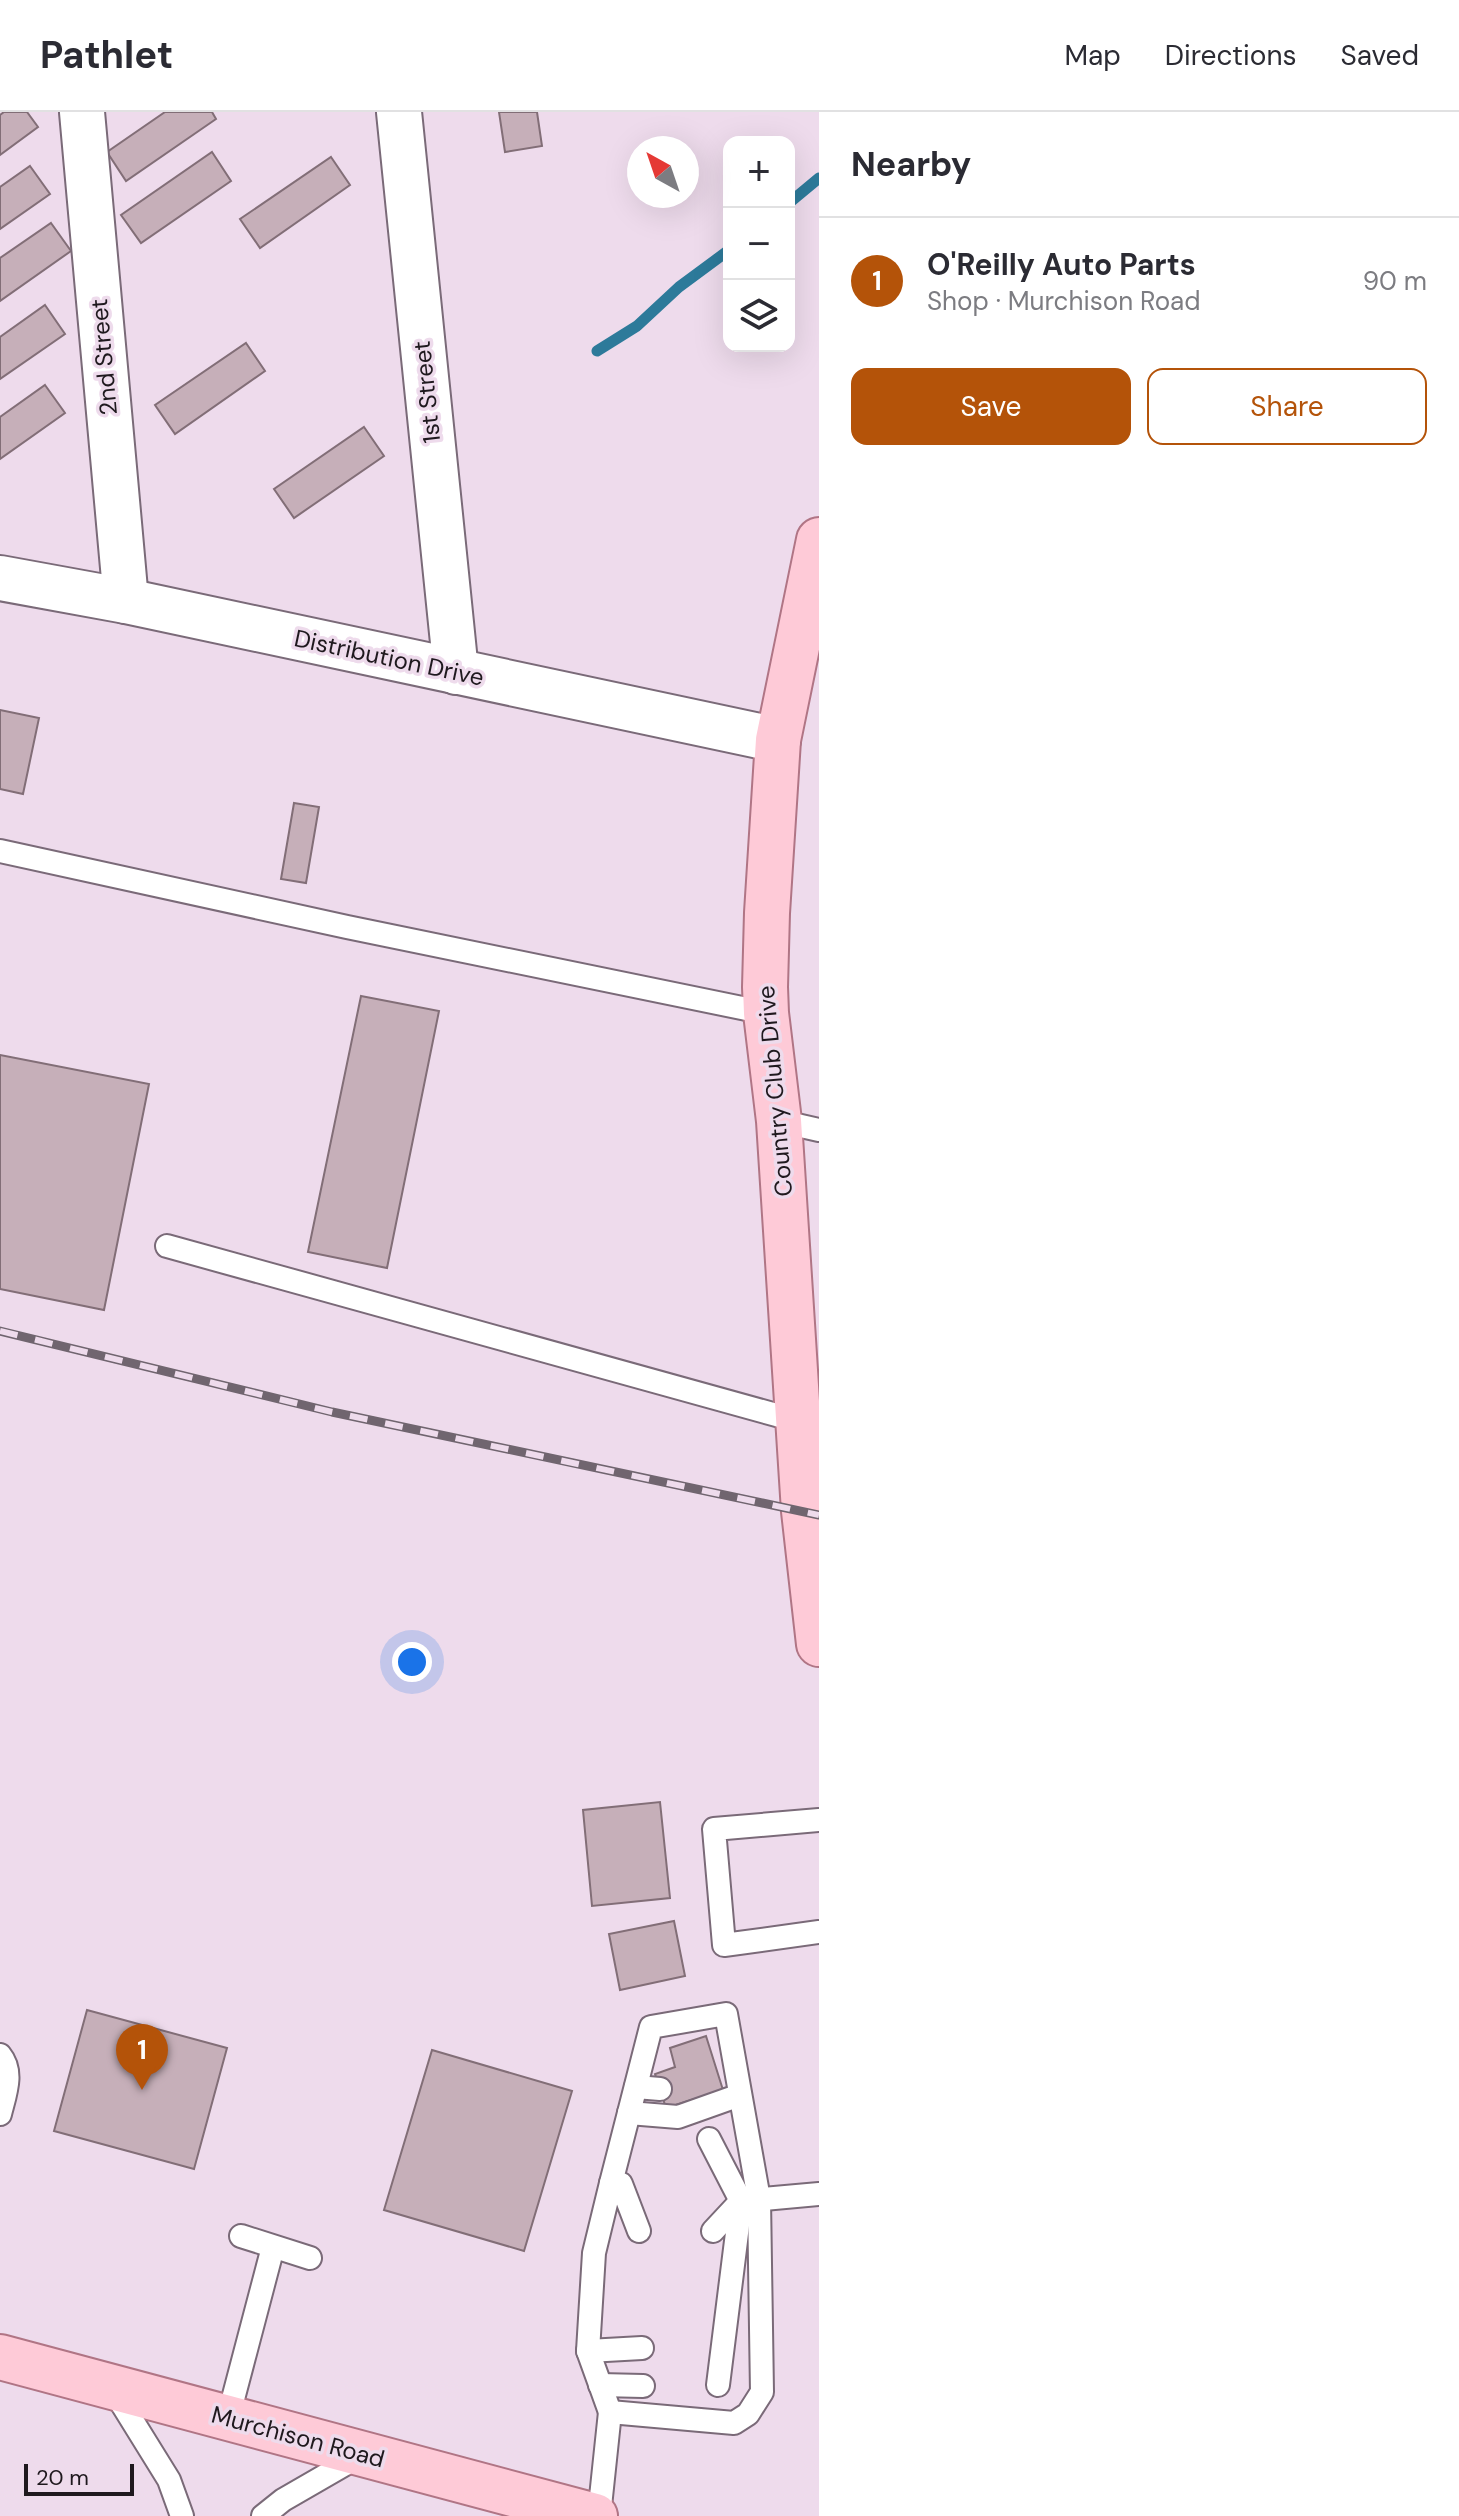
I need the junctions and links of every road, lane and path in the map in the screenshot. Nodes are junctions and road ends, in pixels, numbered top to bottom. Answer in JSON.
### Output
{"nodes":[{"id":1,"x":82,"y":112,"type":"edge"},
{"id":2,"x":399,"y":112,"type":"edge"},
{"id":3,"x":819,"y":540,"type":"edge"},
{"id":4,"x":0,"y":578,"type":"edge"},
{"id":5,"x":126,"y":601,"type":"junction"},
{"id":6,"x":456,"y":672,"type":"junction"},
{"id":7,"x":778,"y":740,"type":"junction"},
{"id":8,"x":0,"y":851,"type":"edge"},
{"id":9,"x":766,"y":1013,"type":"junction"},
{"id":10,"x":799,"y":1126,"type":"edge"},
{"id":11,"x":167,"y":1246,"type":"dead end"},
{"id":12,"x":798,"y":1421,"type":"junction"},
{"id":13,"x":819,"y":1644,"type":"edge"},
{"id":14,"x":819,"y":1820,"type":"edge"},
{"id":15,"x":819,"y":1932,"type":"edge"},
{"id":16,"x":0,"y":2055,"type":"edge"},
{"id":17,"x":636,"y":2087,"type":"junction"},
{"id":18,"x":660,"y":2089,"type":"dead end"},
{"id":19,"x":740,"y":2095,"type":"junction"},
{"id":20,"x":629,"y":2113,"type":"junction"},
{"id":21,"x":0,"y":2114,"type":"edge"},
{"id":22,"x":709,"y":2139,"type":"dead end"},
{"id":23,"x":636,"y":2141,"type":"dead end"},
{"id":24,"x":711,"y":2180,"type":"dead end"},
{"id":25,"x":623,"y":2182,"type":"junction"},
{"id":26,"x":819,"y":2194,"type":"edge"},
{"id":27,"x":750,"y":2200,"type":"junction"},
{"id":28,"x":639,"y":2231,"type":"dead end"},
{"id":29,"x":713,"y":2231,"type":"dead end"},
{"id":30,"x":241,"y":2236,"type":"dead end"},
{"id":31,"x":273,"y":2247,"type":"junction"},
{"id":32,"x":310,"y":2258,"type":"dead end"},
{"id":33,"x":714,"y":2347,"type":"dead end"},
{"id":34,"x":642,"y":2348,"type":"dead end"},
{"id":35,"x":588,"y":2351,"type":"junction"},
{"id":36,"x":0,"y":2357,"type":"edge"},
{"id":37,"x":600,"y":2385,"type":"junction"},
{"id":38,"x":718,"y":2385,"type":"dead end"},
{"id":39,"x":643,"y":2386,"type":"dead end"},
{"id":40,"x":112,"y":2387,"type":"junction"},
{"id":41,"x":610,"y":2412,"type":"junction"},
{"id":42,"x":228,"y":2418,"type":"junction"},
{"id":43,"x":363,"y":2454,"type":"junction"},
{"id":44,"x":578,"y":2514,"type":"edge"},
{"id":45,"x":182,"y":2516,"type":"edge"},
{"id":46,"x":263,"y":2516,"type":"edge"}],
"edges":[{"from":1,"to":5,"type":"street","name":"2nd Street"},
{"from":2,"to":6,"type":"street","name":"1st Street"},
{"from":3,"to":7,"type":"main road","name":"Country Club Drive"},
{"from":4,"to":5,"type":"street","name":"Distribution Drive"},
{"from":5,"to":6,"type":"street","name":"Distribution Drive"},
{"from":6,"to":7,"type":"street","name":"Distribution Drive"},
{"from":7,"to":9,"type":"main road","name":"Country Club Drive"},
{"from":8,"to":9,"type":"lane"},
{"from":9,"to":10,"type":"main road","name":"Country Club Drive"},
{"from":10,"to":12,"type":"main road","name":"Country Club Drive"},
{"from":11,"to":12,"type":"lane"},
{"from":12,"to":13,"type":"main road","name":"Country Club Drive"},
{"from":14,"to":15,"type":"lane"},
{"from":16,"to":21,"type":"lane"},
{"from":17,"to":18,"type":"lane"},
{"from":17,"to":19,"type":"lane"},
{"from":17,"to":20,"type":"lane"},
{"from":19,"to":20,"type":"lane"},
{"from":19,"to":27,"type":"lane"},
{"from":20,"to":25,"type":"lane"},
{"from":22,"to":27,"type":"lane"},
{"from":23,"to":25,"type":"lane"},
{"from":24,"to":27,"type":"lane"},
{"from":25,"to":28,"type":"lane"},
{"from":25,"to":35,"type":"lane"},
{"from":26,"to":27,"type":"lane"},
{"from":27,"to":29,"type":"lane"},
{"from":27,"to":33,"type":"lane"},
{"from":27,"to":38,"type":"lane"},
{"from":27,"to":41,"type":"lane"},
{"from":30,"to":31,"type":"lane"},
{"from":31,"to":32,"type":"lane"},
{"from":31,"to":42,"type":"lane"},
{"from":34,"to":35,"type":"lane"},
{"from":35,"to":37,"type":"lane"},
{"from":36,"to":40,"type":"main road","name":"Murchison Road"},
{"from":37,"to":39,"type":"lane"},
{"from":37,"to":41,"type":"lane"},
{"from":40,"to":42,"type":"main road","name":"Murchison Road"},
{"from":40,"to":45,"type":"lane"},
{"from":41,"to":44,"type":"lane"},
{"from":42,"to":43,"type":"main road","name":"Murchison Road"},
{"from":43,"to":44,"type":"main road","name":"Murchison Road"},
{"from":43,"to":46,"type":"lane"}]}
